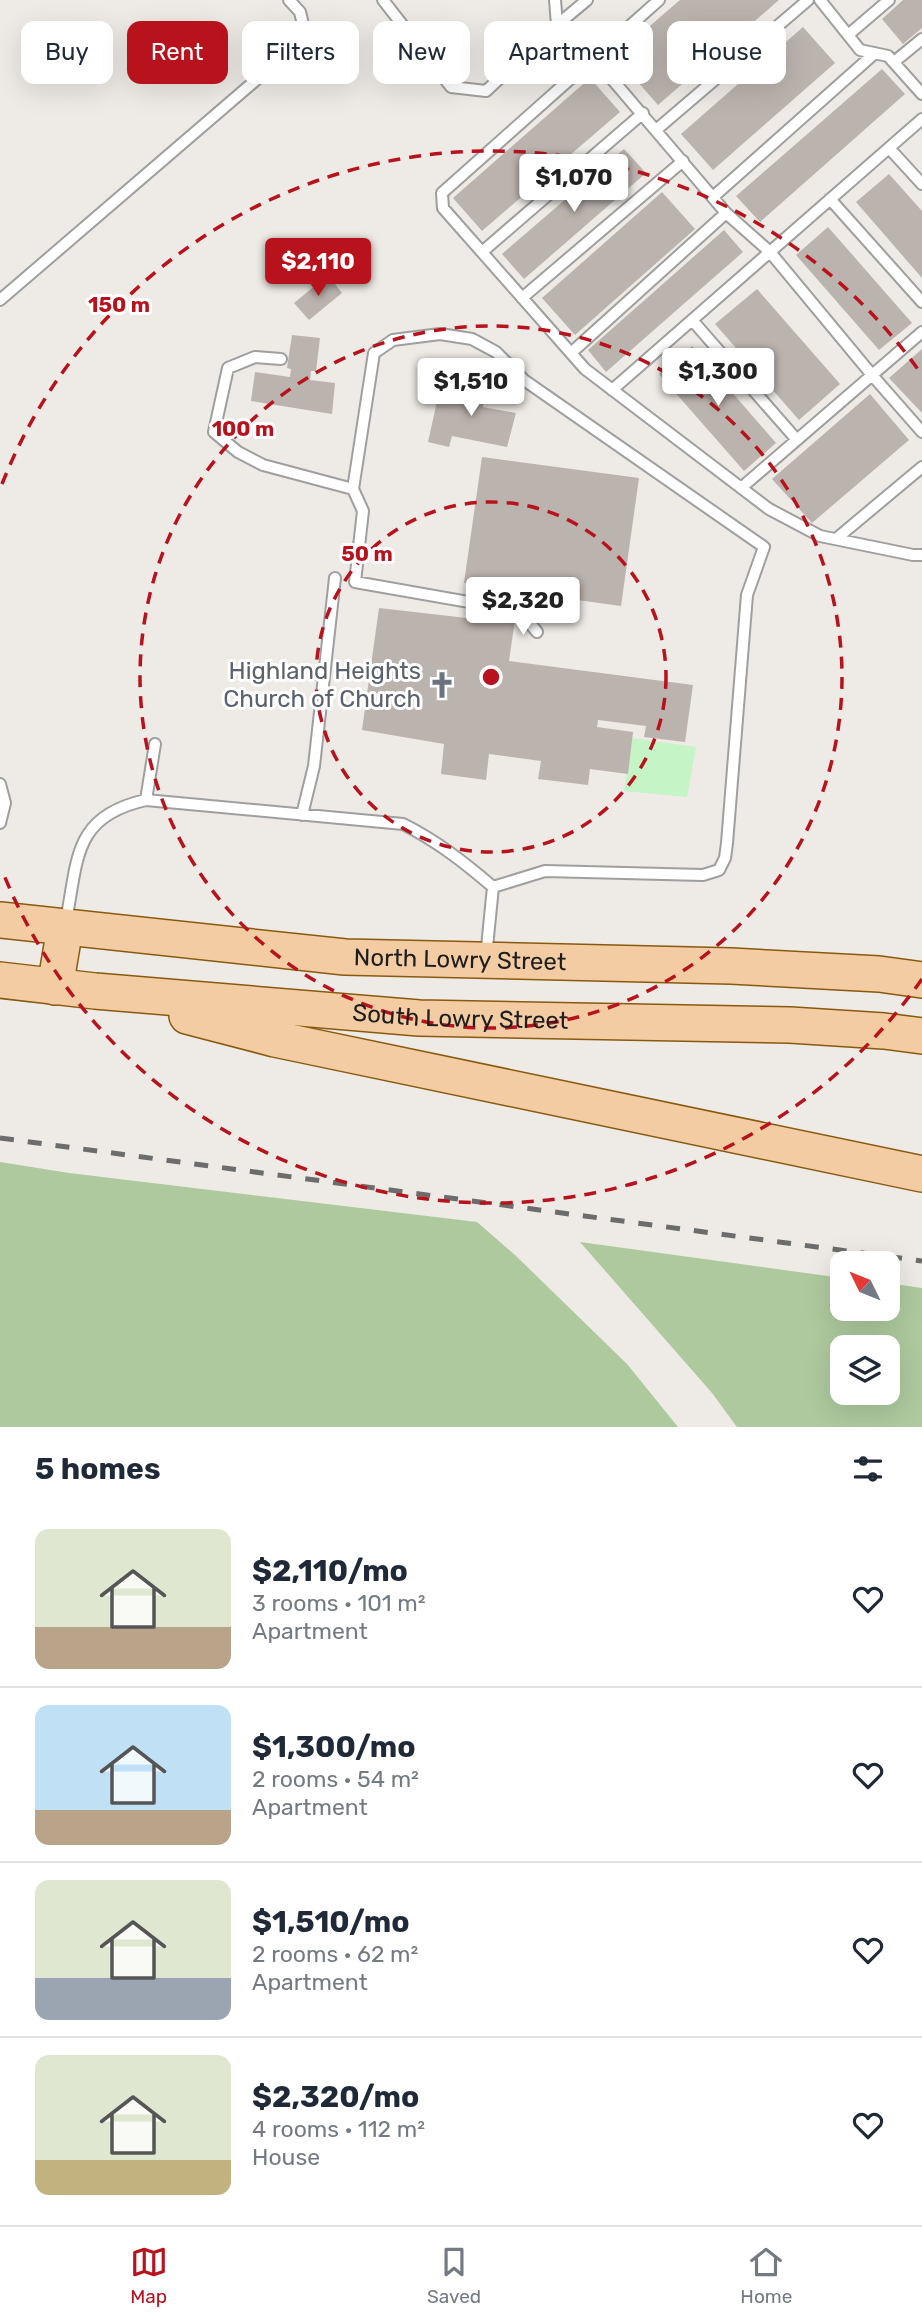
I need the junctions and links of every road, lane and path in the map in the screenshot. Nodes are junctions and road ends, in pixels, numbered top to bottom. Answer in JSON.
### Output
{"nodes":[{"id":1,"x":289,"y":0,"type":"edge"},
{"id":2,"x":383,"y":0,"type":"edge"},
{"id":3,"x":555,"y":0,"type":"edge"},
{"id":4,"x":587,"y":0,"type":"edge"},
{"id":5,"x":659,"y":0,"type":"edge"},
{"id":6,"x":808,"y":0,"type":"edge"},
{"id":7,"x":820,"y":0,"type":"edge"},
{"id":8,"x":889,"y":0,"type":"edge"},
{"id":9,"x":390,"y":5,"type":"edge"},
{"id":10,"x":557,"y":21,"type":"edge"},
{"id":11,"x":562,"y":21,"type":"edge"},
{"id":12,"x":635,"y":21,"type":"edge"},
{"id":13,"x":848,"y":36,"type":"junction"},
{"id":14,"x":922,"y":39,"type":"edge"},
{"id":15,"x":875,"y":53,"type":"junction"},
{"id":16,"x":894,"y":62,"type":"junction"},
{"id":17,"x":494,"y":84,"type":"edge"},
{"id":18,"x":565,"y":84,"type":"edge"},
{"id":19,"x":617,"y":84,"type":"edge"},
{"id":20,"x":922,"y":94,"type":"edge"},
{"id":21,"x":643,"y":113,"type":"junction"},
{"id":22,"x":922,"y":119,"type":"edge"},
{"id":23,"x":656,"y":130,"type":"junction"},
{"id":24,"x":889,"y":148,"type":"junction"},
{"id":25,"x":683,"y":161,"type":"junction"},
{"id":26,"x":922,"y":184,"type":"edge"},
{"id":27,"x":713,"y":197,"type":"junction"},
{"id":28,"x":830,"y":200,"type":"junction"},
{"id":29,"x":726,"y":213,"type":"junction"},
{"id":30,"x":482,"y":252,"type":"junction"},
{"id":31,"x":770,"y":252,"type":"junction"},
{"id":32,"x":522,"y":298,"type":"junction"},
{"id":33,"x":0,"y":300,"type":"edge"},
{"id":34,"x":922,"y":302,"type":"edge"},
{"id":35,"x":692,"y":320,"type":"junction"},
{"id":36,"x":922,"y":332,"type":"edge"},
{"id":37,"x":570,"y":353,"type":"junction"},
{"id":38,"x":281,"y":359,"type":"dead end"},
{"id":39,"x":872,"y":376,"type":"junction"},
{"id":40,"x":612,"y":390,"type":"junction"},
{"id":41,"x":922,"y":432,"type":"edge"},
{"id":42,"x":797,"y":439,"type":"junction"},
{"id":43,"x":922,"y":467,"type":"edge"},
{"id":44,"x":741,"y":488,"type":"junction"},
{"id":45,"x":353,"y":489,"type":"junction"},
{"id":46,"x":836,"y":539,"type":"junction"},
{"id":47,"x":922,"y":555,"type":"edge"},
{"id":48,"x":335,"y":578,"type":"dead end"},
{"id":49,"x":537,"y":632,"type":"dead end"},
{"id":50,"x":155,"y":744,"type":"dead end"},
{"id":51,"x":0,"y":784,"type":"edge"},
{"id":52,"x":146,"y":800,"type":"junction"},
{"id":53,"x":302,"y":815,"type":"junction"},
{"id":54,"x":0,"y":823,"type":"edge"},
{"id":55,"x":493,"y":887,"type":"junction"},
{"id":56,"x":0,"y":920,"type":"edge"},
{"id":57,"x":65,"y":928,"type":"junction"},
{"id":58,"x":485,"y":960,"type":"junction"},
{"id":59,"x":922,"y":965,"type":"edge"},
{"id":60,"x":879,"y":974,"type":"junction"},
{"id":61,"x":0,"y":980,"type":"edge"},
{"id":62,"x":922,"y":980,"type":"edge"},
{"id":63,"x":55,"y":987,"type":"junction"},
{"id":64,"x":95,"y":991,"type":"junction"},
{"id":65,"x":922,"y":1027,"type":"edge"},
{"id":66,"x":884,"y":1031,"type":"junction"},
{"id":67,"x":922,"y":1036,"type":"edge"},
{"id":68,"x":922,"y":1174,"type":"edge"}],
"edges":[{"from":1,"to":33,"type":"lane"},
{"from":2,"to":9,"type":"lane"},
{"from":3,"to":10,"type":"lane"},
{"from":4,"to":11,"type":"lane"},
{"from":5,"to":12,"type":"lane"},
{"from":6,"to":23,"type":"lane"},
{"from":7,"to":13,"type":"lane"},
{"from":8,"to":13,"type":"lane"},
{"from":9,"to":17,"type":"lane"},
{"from":13,"to":15,"type":"lane"},
{"from":14,"to":16,"type":"lane"},
{"from":15,"to":16,"type":"lane"},
{"from":15,"to":27,"type":"lane"},
{"from":16,"to":20,"type":"lane"},
{"from":18,"to":30,"type":"lane"},
{"from":19,"to":21,"type":"lane"},
{"from":21,"to":23,"type":"lane"},
{"from":21,"to":30,"type":"lane"},
{"from":22,"to":24,"type":"lane"},
{"from":23,"to":25,"type":"lane"},
{"from":24,"to":26,"type":"lane"},
{"from":24,"to":28,"type":"lane"},
{"from":25,"to":27,"type":"lane"},
{"from":25,"to":32,"type":"lane"},
{"from":27,"to":29,"type":"lane"},
{"from":28,"to":31,"type":"lane"},
{"from":28,"to":34,"type":"lane"},
{"from":29,"to":31,"type":"lane"},
{"from":29,"to":37,"type":"lane"},
{"from":30,"to":32,"type":"lane"},
{"from":31,"to":35,"type":"lane"},
{"from":31,"to":39,"type":"lane"},
{"from":32,"to":37,"type":"lane"},
{"from":35,"to":40,"type":"lane"},
{"from":35,"to":42,"type":"lane"},
{"from":36,"to":39,"type":"lane"},
{"from":37,"to":40,"type":"lane"},
{"from":38,"to":45,"type":"lane"},
{"from":39,"to":41,"type":"lane"},
{"from":39,"to":42,"type":"lane"},
{"from":40,"to":44,"type":"lane"},
{"from":42,"to":44,"type":"lane"},
{"from":43,"to":46,"type":"lane"},
{"from":44,"to":46,"type":"lane"},
{"from":45,"to":49,"type":"lane"},
{"from":45,"to":55,"type":"lane"},
{"from":46,"to":47,"type":"lane"},
{"from":48,"to":53,"type":"lane"},
{"from":50,"to":52,"type":"lane"},
{"from":51,"to":54,"type":"lane"},
{"from":52,"to":53,"type":"lane"},
{"from":52,"to":57,"type":"lane"},
{"from":53,"to":55,"type":"lane"},
{"from":55,"to":58,"type":"lane"},
{"from":56,"to":57,"type":"main road","name":"North Lowry Street"},
{"from":57,"to":58,"type":"main road","name":"North Lowry Street"},
{"from":57,"to":63,"type":"main road"},
{"from":58,"to":60,"type":"main road","name":"North Lowry Street"},
{"from":59,"to":60,"type":"main road"},
{"from":60,"to":62,"type":"main road","name":"North Lowry Street"},
{"from":61,"to":63,"type":"main road","name":"South Lowry Street"},
{"from":63,"to":64,"type":"main road","name":"South Lowry Street"},
{"from":64,"to":66,"type":"main road","name":"South Lowry Street"},
{"from":64,"to":68,"type":"main road"},
{"from":65,"to":66,"type":"main road"},
{"from":66,"to":67,"type":"main road","name":"South Lowry Street"}]}
